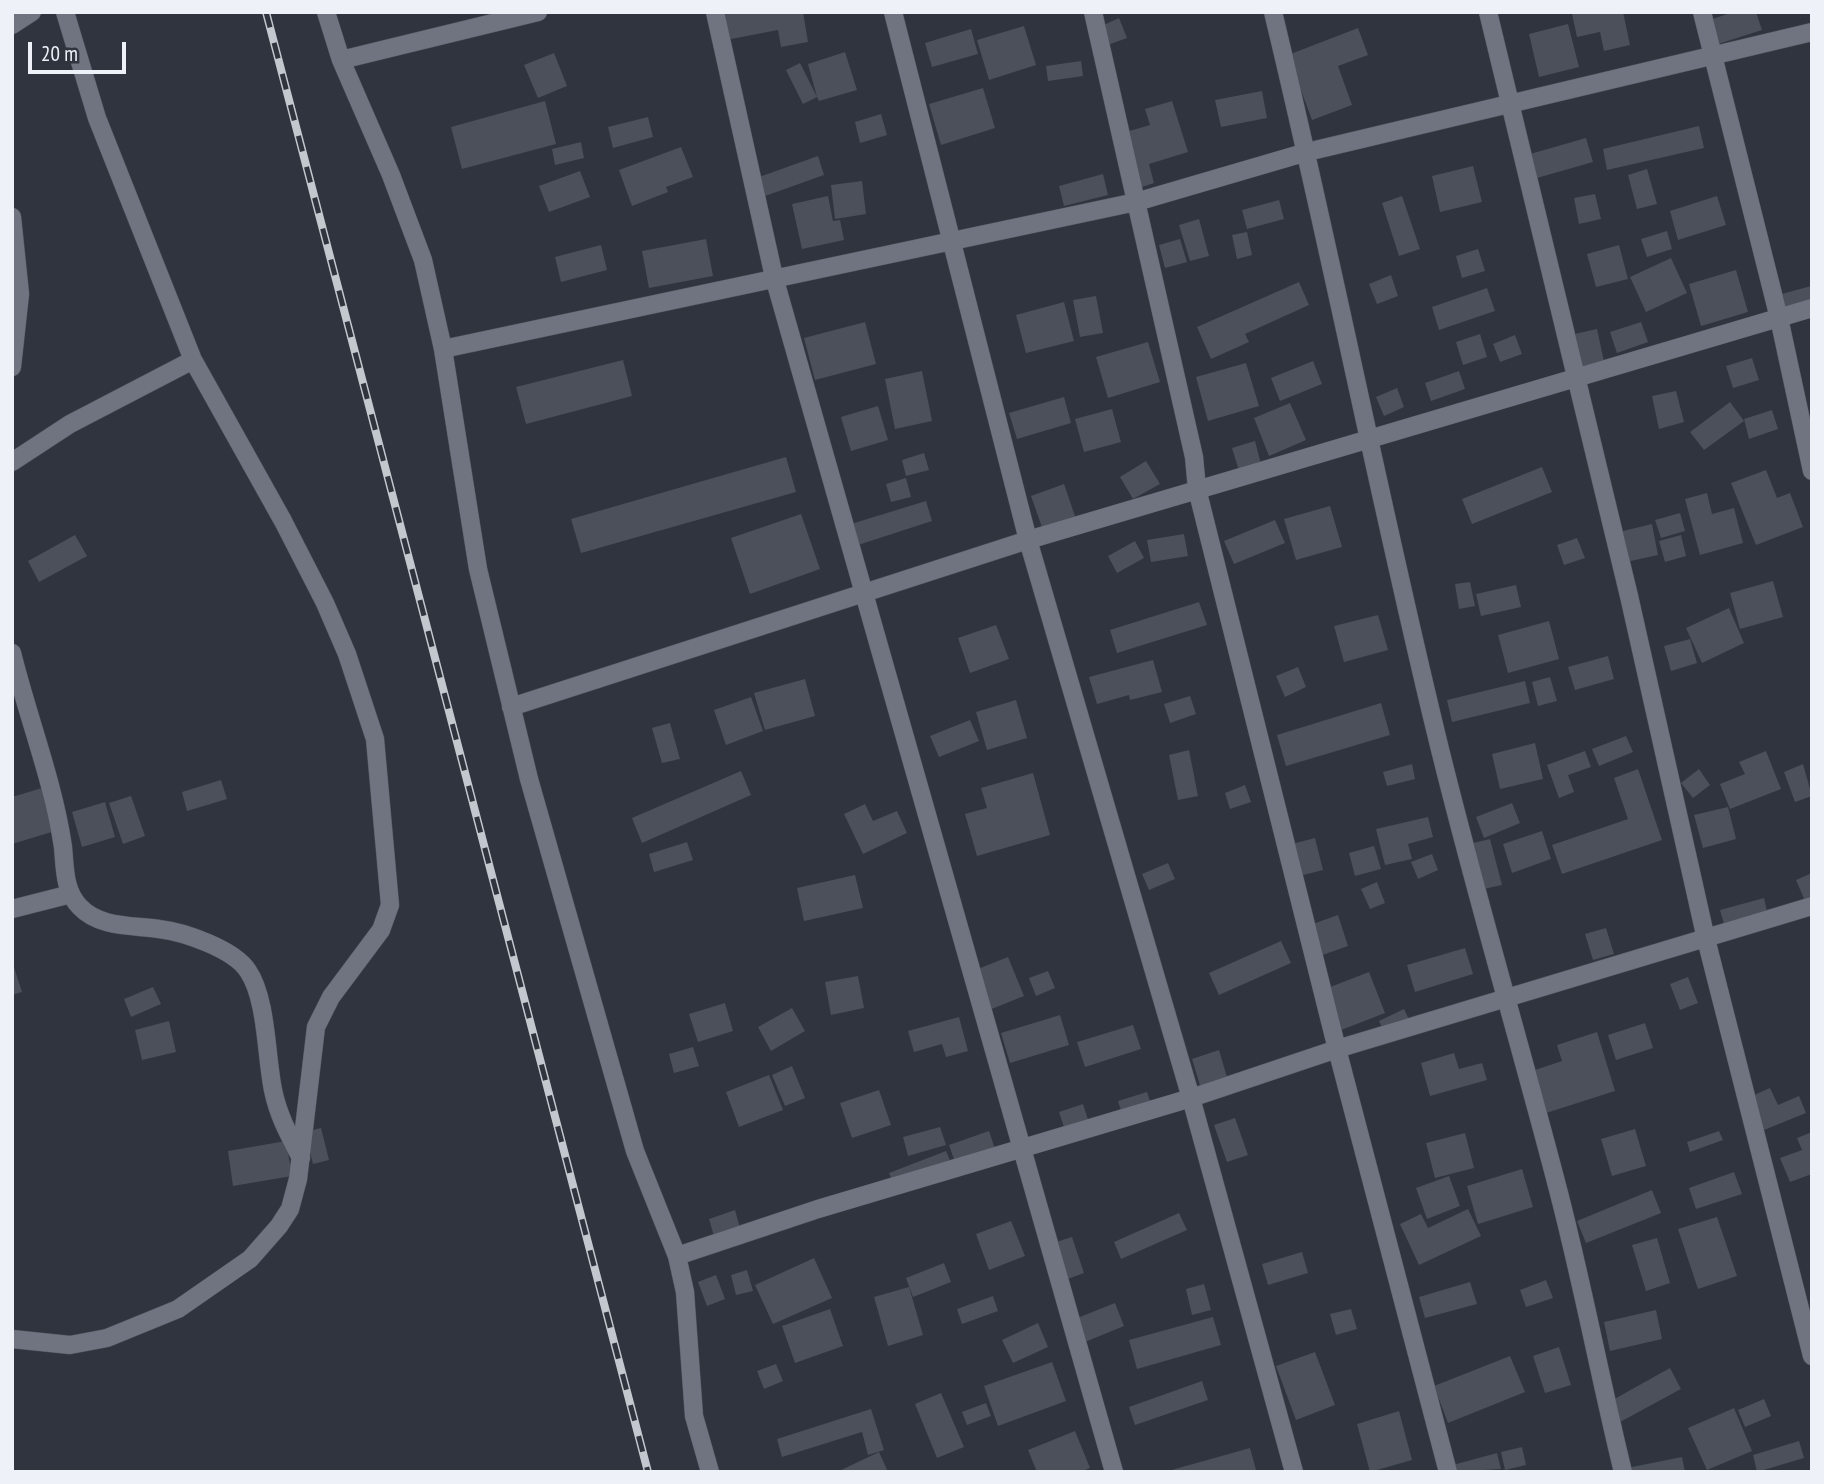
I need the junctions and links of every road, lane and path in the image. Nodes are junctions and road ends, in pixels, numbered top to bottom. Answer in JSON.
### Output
{"nodes":[{"id":1,"x":32,"y":12,"type":"edge"},
{"id":2,"x":65,"y":12,"type":"edge"},
{"id":3,"x":326,"y":12,"type":"edge"},
{"id":4,"x":538,"y":12,"type":"edge"},
{"id":5,"x":716,"y":12,"type":"edge"},
{"id":6,"x":893,"y":12,"type":"edge"},
{"id":7,"x":1093,"y":12,"type":"edge"},
{"id":8,"x":1273,"y":12,"type":"edge"},
{"id":9,"x":1488,"y":12,"type":"edge"},
{"id":10,"x":1702,"y":12,"type":"edge"},
{"id":11,"x":12,"y":25,"type":"edge"},
{"id":12,"x":1812,"y":32,"type":"edge"},
{"id":13,"x":1713,"y":57,"type":"junction"},
{"id":14,"x":341,"y":60,"type":"junction"},
{"id":15,"x":1509,"y":105,"type":"junction"},
{"id":16,"x":1307,"y":152,"type":"junction"},
{"id":17,"x":1136,"y":202,"type":"junction"},
{"id":18,"x":12,"y":216,"type":"edge"},
{"id":19,"x":952,"y":239,"type":"junction"},
{"id":20,"x":774,"y":277,"type":"junction"},
{"id":21,"x":1812,"y":308,"type":"edge"},
{"id":22,"x":1779,"y":318,"type":"junction"},
{"id":23,"x":443,"y":349,"type":"junction"},
{"id":24,"x":193,"y":360,"type":"junction"},
{"id":25,"x":12,"y":367,"type":"edge"},
{"id":26,"x":1575,"y":379,"type":"junction"},
{"id":27,"x":1367,"y":441,"type":"junction"},
{"id":28,"x":12,"y":462,"type":"edge"},
{"id":29,"x":1812,"y":471,"type":"edge"},
{"id":30,"x":1198,"y":489,"type":"junction"},
{"id":31,"x":1028,"y":540,"type":"junction"},
{"id":32,"x":866,"y":590,"type":"junction"},
{"id":33,"x":12,"y":653,"type":"edge"},
{"id":34,"x":512,"y":707,"type":"junction"},
{"id":35,"x":71,"y":894,"type":"junction"},
{"id":36,"x":1812,"y":906,"type":"edge"},
{"id":37,"x":12,"y":909,"type":"edge"},
{"id":38,"x":1706,"y":939,"type":"junction"},
{"id":39,"x":1505,"y":1001,"type":"junction"},
{"id":40,"x":1337,"y":1049,"type":"junction"},
{"id":41,"x":1191,"y":1098,"type":"junction"},
{"id":42,"x":1021,"y":1149,"type":"junction"},
{"id":43,"x":301,"y":1158,"type":"junction"},
{"id":44,"x":677,"y":1256,"type":"junction"},
{"id":45,"x":12,"y":1339,"type":"edge"},
{"id":46,"x":1812,"y":1356,"type":"edge"},
{"id":47,"x":710,"y":1472,"type":"edge"},
{"id":48,"x":1114,"y":1472,"type":"edge"},
{"id":49,"x":1294,"y":1472,"type":"edge"},
{"id":50,"x":1448,"y":1472,"type":"edge"},
{"id":51,"x":1623,"y":1472,"type":"edge"}],
"edges":[{"from":1,"to":11,"type":"street"},
{"from":2,"to":24,"type":"street"},
{"from":3,"to":14,"type":"street"},
{"from":4,"to":14,"type":"street"},
{"from":5,"to":20,"type":"street"},
{"from":6,"to":19,"type":"street"},
{"from":7,"to":17,"type":"street"},
{"from":8,"to":16,"type":"street"},
{"from":9,"to":15,"type":"street"},
{"from":10,"to":13,"type":"street"},
{"from":12,"to":13,"type":"street"},
{"from":13,"to":15,"type":"street"},
{"from":13,"to":22,"type":"street"},
{"from":14,"to":23,"type":"street"},
{"from":15,"to":16,"type":"street"},
{"from":15,"to":26,"type":"street"},
{"from":16,"to":17,"type":"street"},
{"from":16,"to":27,"type":"street"},
{"from":17,"to":19,"type":"street"},
{"from":17,"to":30,"type":"street"},
{"from":18,"to":25,"type":"street"},
{"from":19,"to":20,"type":"street"},
{"from":19,"to":31,"type":"street"},
{"from":20,"to":23,"type":"street"},
{"from":20,"to":32,"type":"street"},
{"from":21,"to":22,"type":"street"},
{"from":22,"to":26,"type":"street"},
{"from":22,"to":29,"type":"street"},
{"from":23,"to":34,"type":"street"},
{"from":24,"to":28,"type":"street"},
{"from":24,"to":43,"type":"street"},
{"from":26,"to":27,"type":"street"},
{"from":26,"to":38,"type":"street"},
{"from":27,"to":30,"type":"street"},
{"from":27,"to":39,"type":"street"},
{"from":30,"to":31,"type":"street"},
{"from":30,"to":40,"type":"street"},
{"from":31,"to":32,"type":"street"},
{"from":31,"to":41,"type":"street"},
{"from":32,"to":34,"type":"street"},
{"from":32,"to":42,"type":"street"},
{"from":33,"to":35,"type":"street"},
{"from":34,"to":44,"type":"street"},
{"from":35,"to":37,"type":"street"},
{"from":35,"to":43,"type":"street"},
{"from":36,"to":38,"type":"street"},
{"from":38,"to":39,"type":"street"},
{"from":38,"to":46,"type":"street"},
{"from":39,"to":40,"type":"street"},
{"from":39,"to":51,"type":"street"},
{"from":40,"to":41,"type":"street"},
{"from":40,"to":50,"type":"street"},
{"from":41,"to":42,"type":"street"},
{"from":41,"to":49,"type":"street"},
{"from":42,"to":44,"type":"street"},
{"from":42,"to":48,"type":"street"},
{"from":43,"to":45,"type":"street"},
{"from":44,"to":47,"type":"street"}]}
